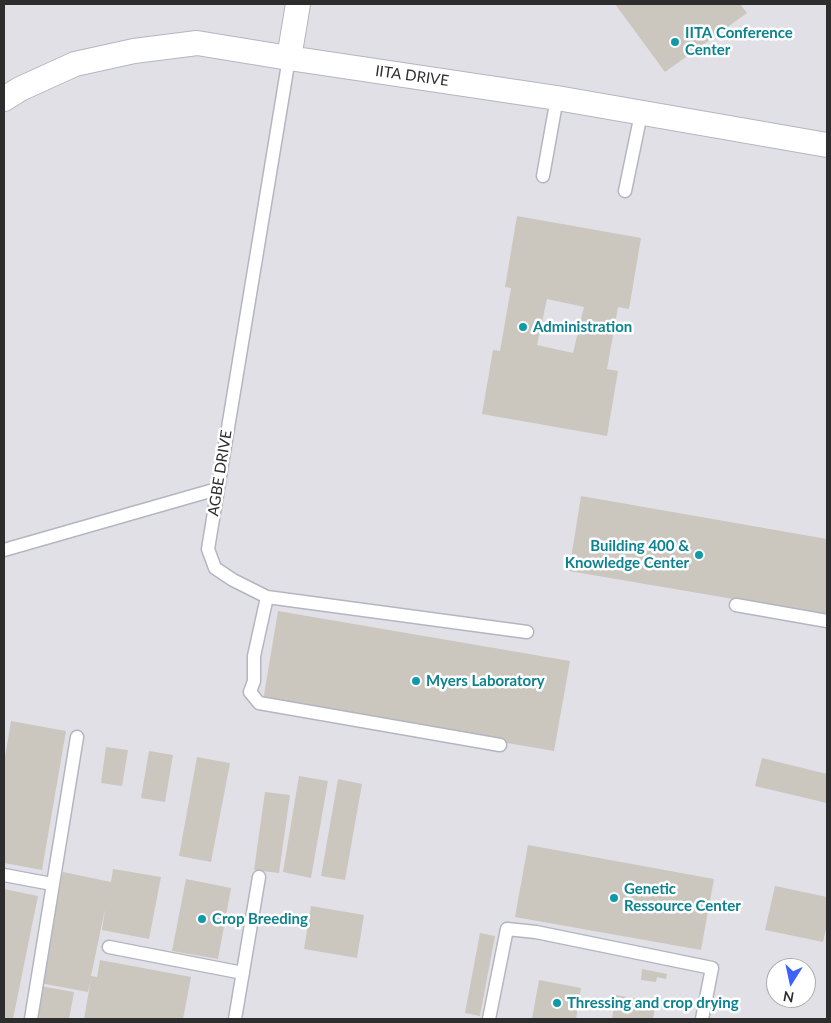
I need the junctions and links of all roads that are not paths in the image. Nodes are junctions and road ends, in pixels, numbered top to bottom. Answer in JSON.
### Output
{"nodes":[{"id":1,"x":298,"y":4,"type":"edge"},
{"id":2,"x":289,"y":58,"type":"junction"},
{"id":3,"x":4,"y":98,"type":"edge"},
{"id":4,"x":557,"y":98,"type":"junction"},
{"id":5,"x":641,"y":114,"type":"junction"},
{"id":6,"x":827,"y":145,"type":"edge"},
{"id":7,"x":543,"y":176,"type":"dead end"},
{"id":8,"x":625,"y":192,"type":"dead end"},
{"id":9,"x":217,"y":489,"type":"junction"},
{"id":10,"x":4,"y":550,"type":"edge"},
{"id":11,"x":267,"y":597,"type":"junction"},
{"id":12,"x":736,"y":605,"type":"dead end"},
{"id":13,"x":827,"y":621,"type":"edge"},
{"id":14,"x":528,"y":632,"type":"dead end"},
{"id":15,"x":77,"y":737,"type":"dead end"},
{"id":16,"x":500,"y":745,"type":"dead end"},
{"id":17,"x":4,"y":875,"type":"edge"},
{"id":18,"x":259,"y":877,"type":"dead end"},
{"id":19,"x":52,"y":884,"type":"junction"},
{"id":20,"x":109,"y":948,"type":"dead end"},
{"id":21,"x":243,"y":974,"type":"junction"},
{"id":22,"x":30,"y":1019,"type":"edge"},
{"id":23,"x":235,"y":1019,"type":"edge"},
{"id":24,"x":489,"y":1019,"type":"edge"},
{"id":25,"x":702,"y":1019,"type":"edge"}],
"edges":[{"from":1,"to":2,"type":"street"},
{"from":2,"to":3,"type":"street","name":"IITA DRIVE"},
{"from":2,"to":4,"type":"street","name":"IITA DRIVE"},
{"from":2,"to":9,"type":"lane","name":"AGBE DRIVE"},
{"from":4,"to":5,"type":"street","name":"IITA DRIVE"},
{"from":4,"to":7,"type":"lane"},
{"from":5,"to":6,"type":"street","name":"IITA DRIVE"},
{"from":5,"to":8,"type":"lane"},
{"from":9,"to":10,"type":"lane"},
{"from":9,"to":11,"type":"lane","name":"AGBE DRIVE"},
{"from":11,"to":14,"type":"lane","name":"AGBE DRIVE"},
{"from":11,"to":16,"type":"lane"},
{"from":12,"to":13,"type":"lane"},
{"from":15,"to":19,"type":"lane"},
{"from":17,"to":19,"type":"lane"},
{"from":18,"to":21,"type":"lane"},
{"from":19,"to":22,"type":"lane"},
{"from":20,"to":21,"type":"lane"},
{"from":21,"to":23,"type":"lane"},
{"from":24,"to":25,"type":"lane"}]}
